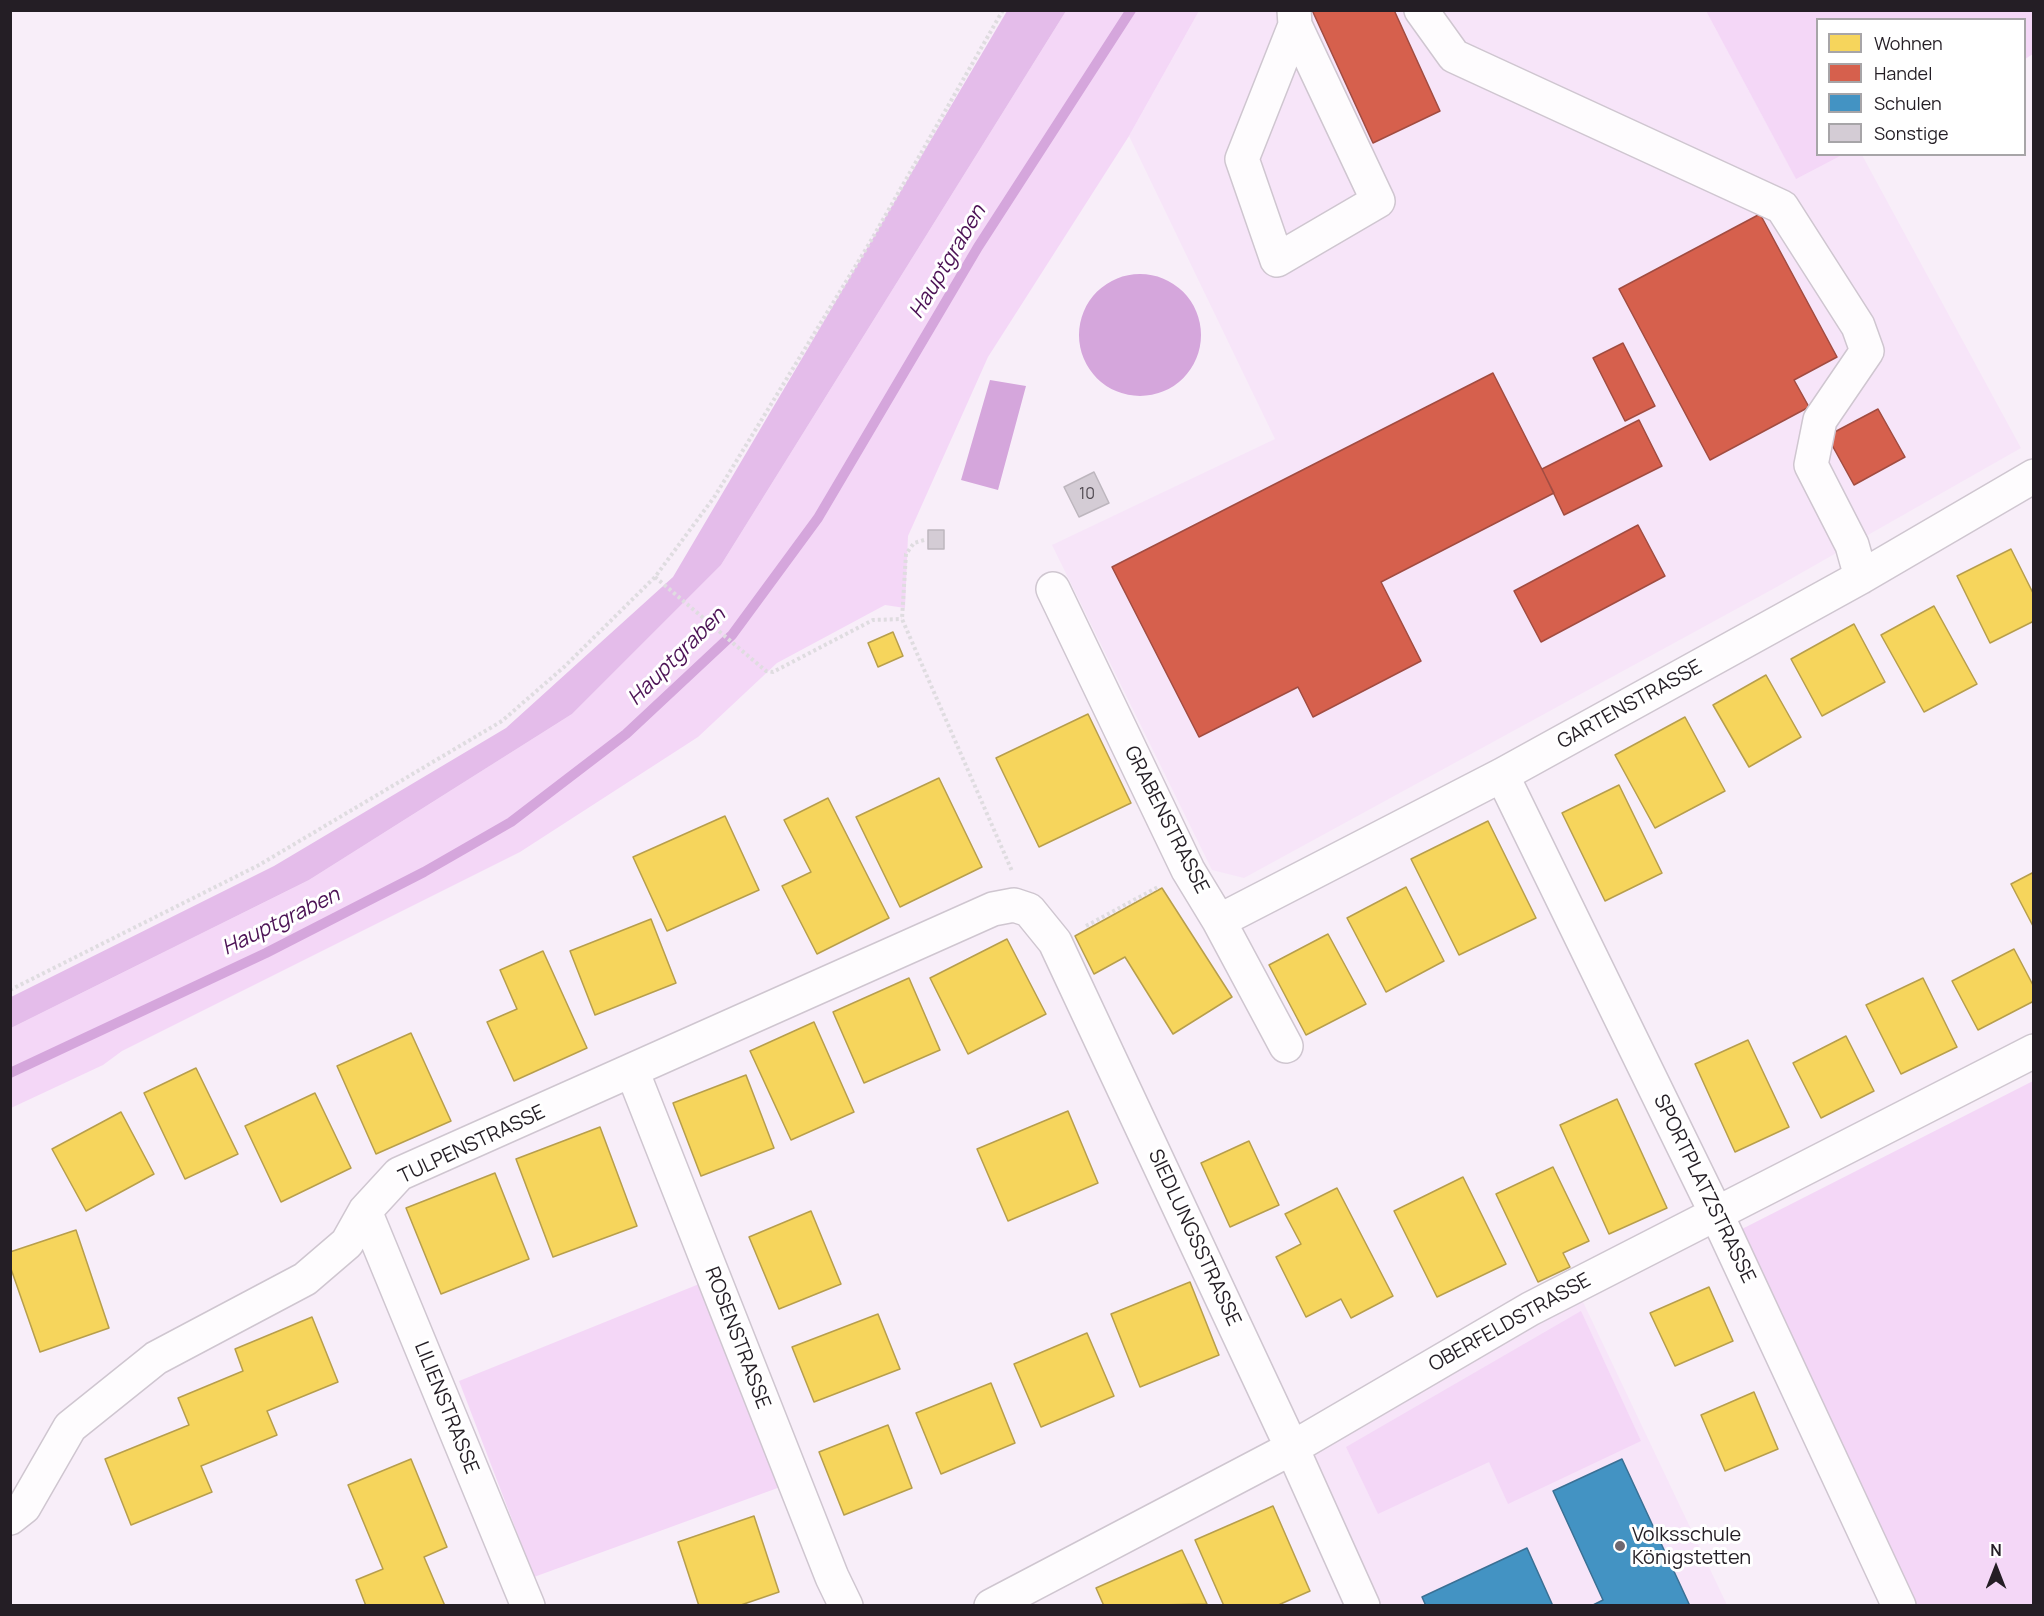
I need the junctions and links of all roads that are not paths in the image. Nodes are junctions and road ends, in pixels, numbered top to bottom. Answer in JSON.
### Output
{"nodes":[{"id":1,"x":1421,"y":10,"type":"edge"},
{"id":2,"x":1294,"y":18,"type":"edge"},
{"id":3,"x":2034,"y":476,"type":"edge"},
{"id":4,"x":1861,"y":577,"type":"junction"},
{"id":5,"x":1053,"y":590,"type":"dead end"},
{"id":6,"x":1502,"y":775,"type":"junction"},
{"id":7,"x":1029,"y":910,"type":"joint"},
{"id":8,"x":1219,"y":921,"type":"junction"},
{"id":9,"x":1286,"y":1046,"type":"dead end"},
{"id":10,"x":2034,"y":1051,"type":"edge"},
{"id":11,"x":628,"y":1073,"type":"junction"},
{"id":12,"x":365,"y":1211,"type":"junction"},
{"id":13,"x":1716,"y":1213,"type":"junction"},
{"id":14,"x":1292,"y":1448,"type":"junction"},
{"id":15,"x":10,"y":1518,"type":"edge"},
{"id":16,"x":528,"y":1605,"type":"edge"},
{"id":17,"x":846,"y":1605,"type":"edge"},
{"id":18,"x":991,"y":1605,"type":"edge"},
{"id":19,"x":1363,"y":1605,"type":"edge"},
{"id":20,"x":1899,"y":1605,"type":"edge"}],
"edges":[{"from":1,"to":4,"type":"street"},
{"from":2,"to":2,"type":"street"},
{"from":3,"to":4,"type":"street","name":"GARTENSTRASSE"},
{"from":4,"to":6,"type":"street","name":"GARTENSTRASSE"},
{"from":5,"to":8,"type":"street","name":"GRABENSTRASSE"},
{"from":6,"to":8,"type":"street","name":"GARTENSTRASSE"},
{"from":6,"to":13,"type":"street","name":"SPORTPLATZSTRASSE"},
{"from":7,"to":11,"type":"street","name":"TULPENSTRASSE"},
{"from":7,"to":14,"type":"street","name":"SIEDLUNGSSTRASSE"},
{"from":8,"to":9,"type":"street","name":"GRABENSTRASSE"},
{"from":10,"to":13,"type":"street","name":"OBERFELDSTRASSE"},
{"from":11,"to":12,"type":"street","name":"TULPENSTRASSE"},
{"from":11,"to":17,"type":"street","name":"ROSENSTRASSE"},
{"from":12,"to":15,"type":"street","name":"TULPENSTRASSE"},
{"from":12,"to":16,"type":"street","name":"LILIENSTRASSE"},
{"from":13,"to":14,"type":"street","name":"OBERFELDSTRASSE"},
{"from":13,"to":20,"type":"street","name":"SPORTPLATZSTRASSE"},
{"from":14,"to":18,"type":"street","name":"OBERFELDSTRASSE"},
{"from":14,"to":19,"type":"street","name":"SIEDLUNGSSTRASSE"}]}
